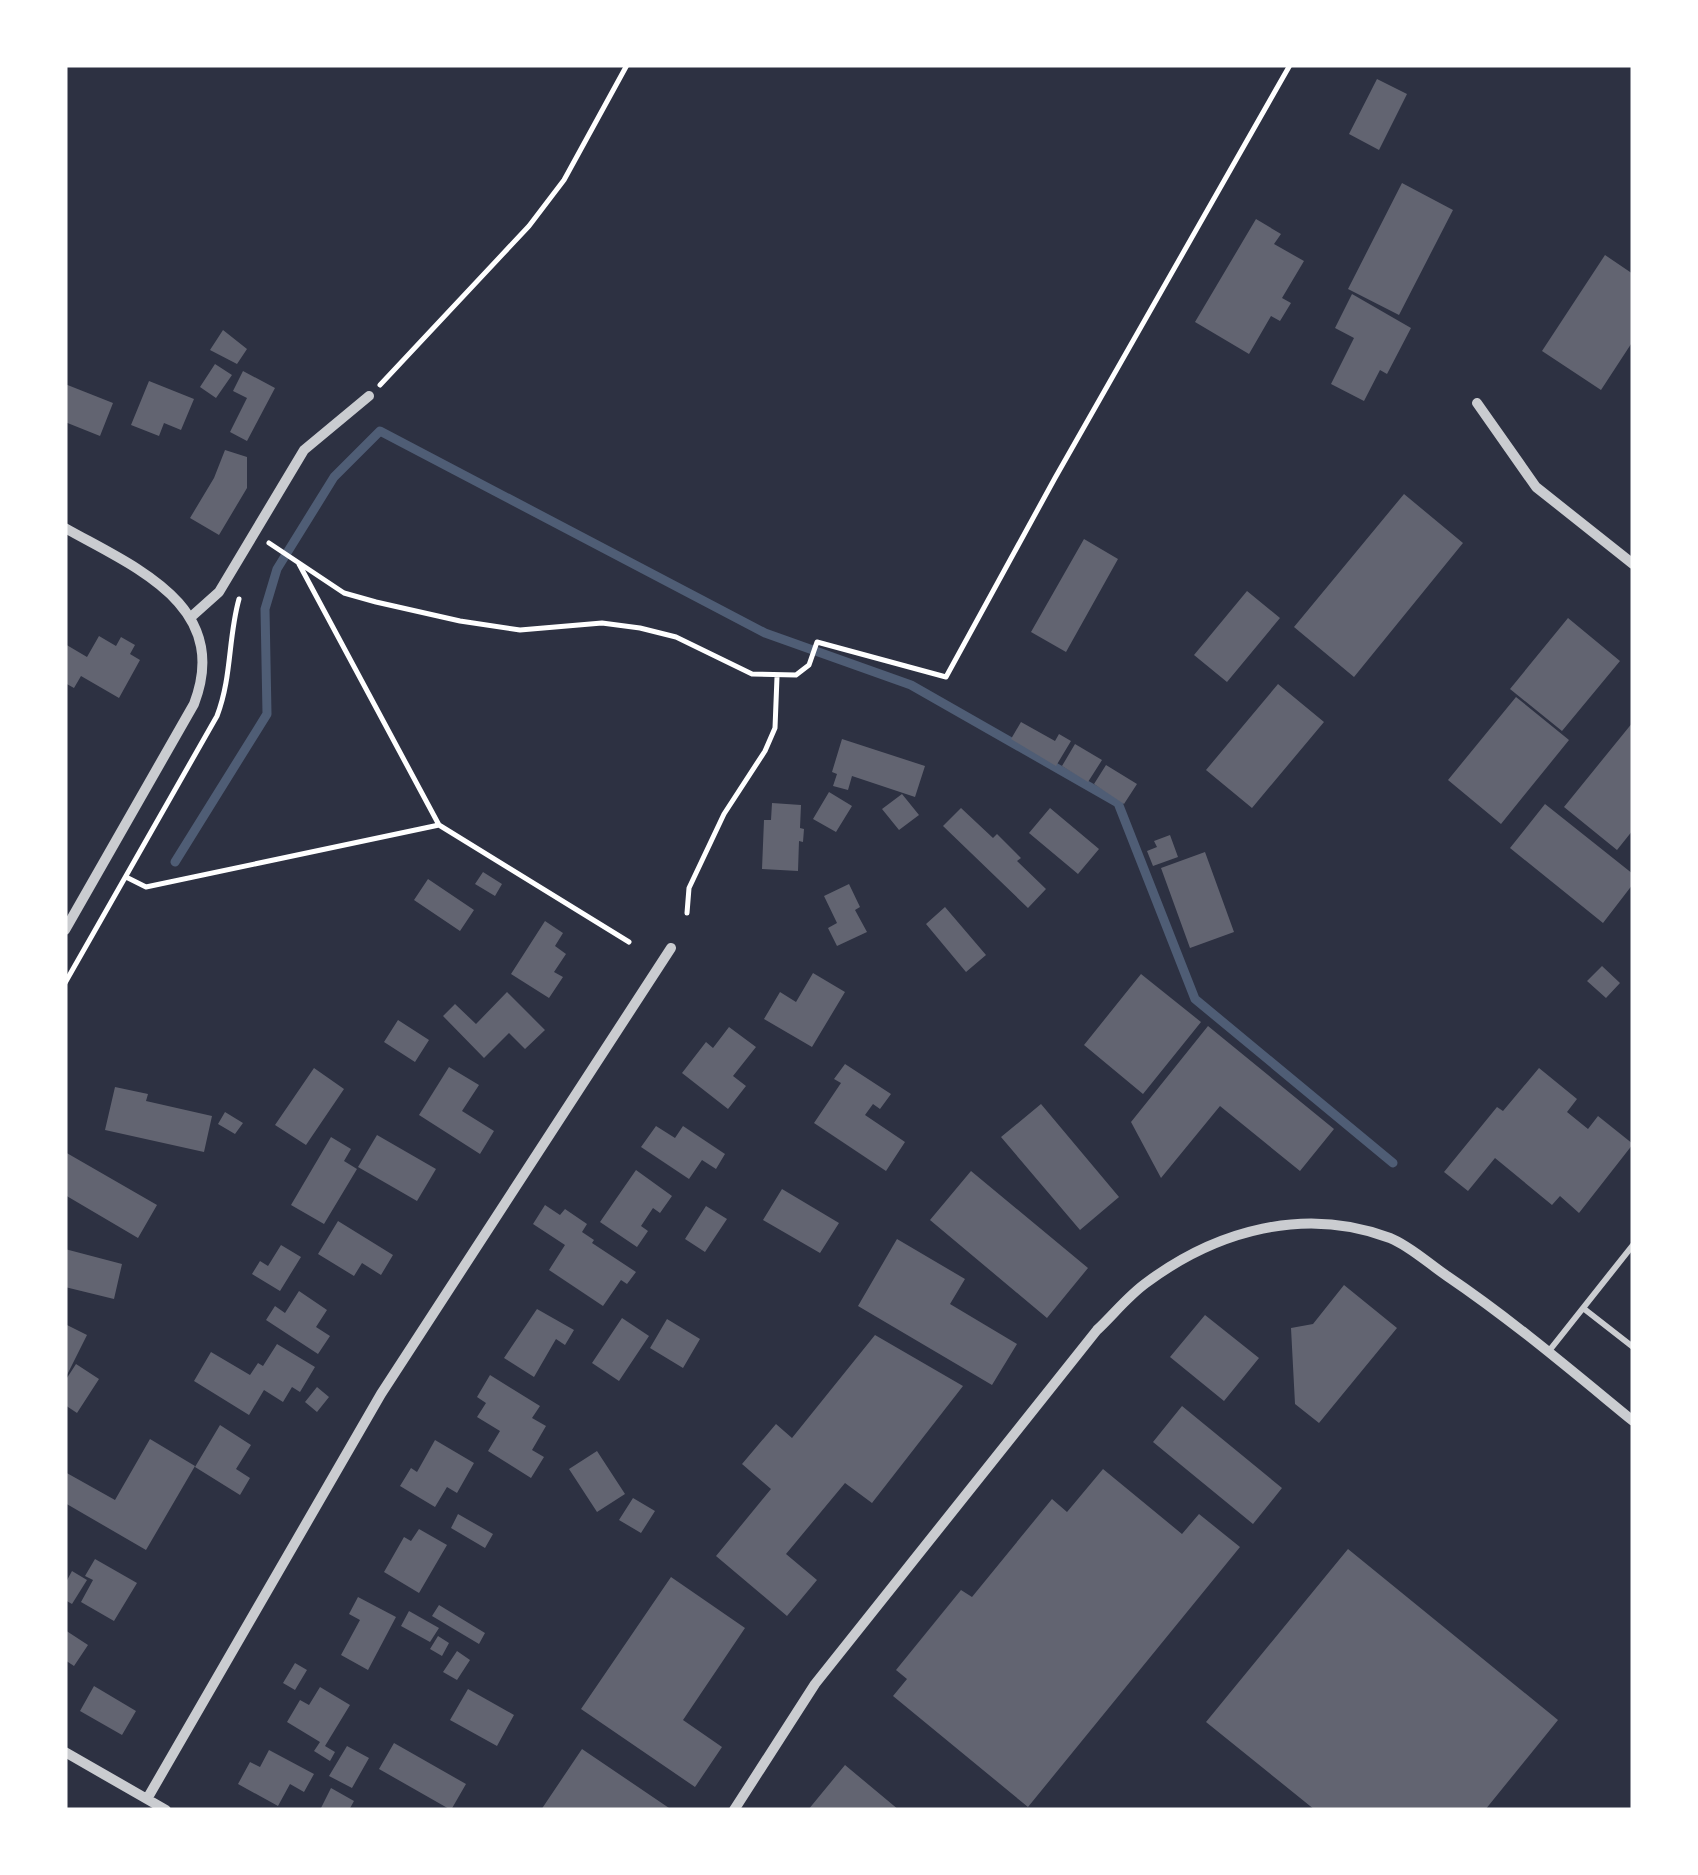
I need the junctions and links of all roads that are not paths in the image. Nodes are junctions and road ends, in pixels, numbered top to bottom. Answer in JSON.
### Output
{"nodes":[{"id":1,"x":370,"y":396,"type":"road end"},
{"id":2,"x":1477,"y":403,"type":"dead end"},
{"id":3,"x":65,"y":528,"type":"edge"},
{"id":4,"x":1633,"y":564,"type":"edge"},
{"id":5,"x":191,"y":617,"type":"junction"},
{"id":6,"x":65,"y":930,"type":"edge"},
{"id":7,"x":672,"y":948,"type":"dead end"},
{"id":8,"x":1633,"y":1246,"type":"edge"},
{"id":9,"x":1583,"y":1308,"type":"junction"},
{"id":10,"x":1633,"y":1348,"type":"edge"},
{"id":11,"x":1548,"y":1352,"type":"junction"},
{"id":12,"x":1633,"y":1421,"type":"edge"},
{"id":13,"x":65,"y":1752,"type":"edge"},
{"id":14,"x":147,"y":1800,"type":"junction"},
{"id":15,"x":166,"y":1810,"type":"edge"},
{"id":16,"x":734,"y":1810,"type":"edge"}],
"edges":[{"from":1,"to":5,"type":"street"},
{"from":2,"to":4,"type":"street"},
{"from":3,"to":5,"type":"street"},
{"from":5,"to":6,"type":"street"},
{"from":7,"to":14,"type":"street"},
{"from":8,"to":9,"type":"lane"},
{"from":9,"to":10,"type":"lane"},
{"from":9,"to":11,"type":"lane"},
{"from":11,"to":12,"type":"street"},
{"from":11,"to":16,"type":"street"},
{"from":13,"to":14,"type":"street"},
{"from":14,"to":15,"type":"street"}]}
